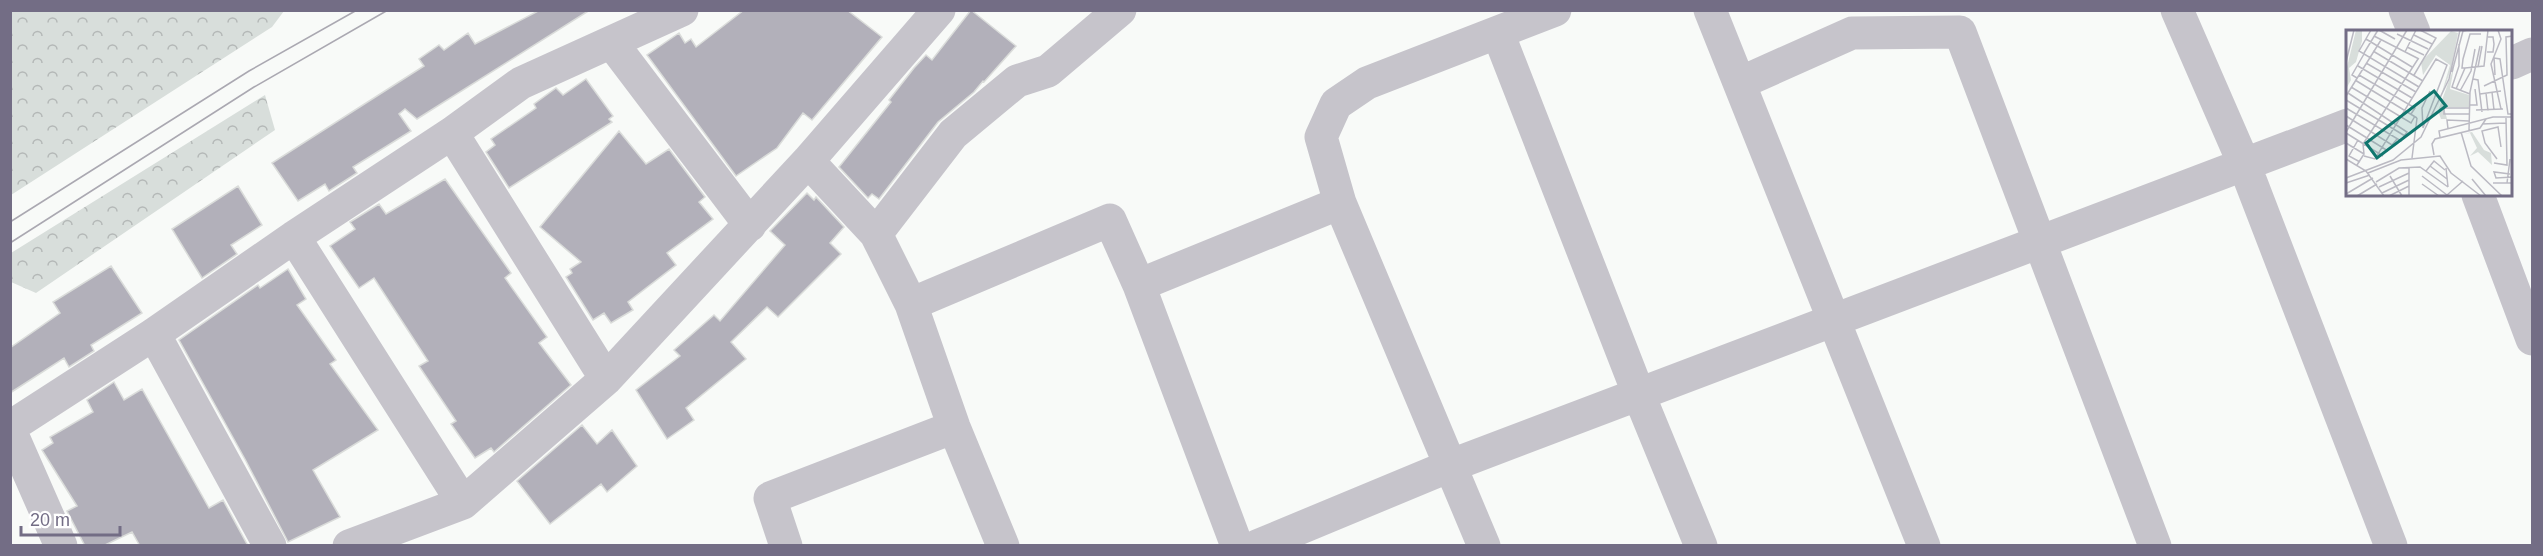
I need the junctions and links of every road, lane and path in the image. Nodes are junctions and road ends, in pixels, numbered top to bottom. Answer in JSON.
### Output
{"nodes":[{"id":1,"x":682,"y":10,"type":"edge"},
{"id":2,"x":939,"y":10,"type":"edge"},
{"id":3,"x":1120,"y":10,"type":"edge"},
{"id":4,"x":1555,"y":10,"type":"edge"},
{"id":5,"x":1710,"y":10,"type":"edge"},
{"id":6,"x":2177,"y":10,"type":"edge"},
{"id":7,"x":2405,"y":10,"type":"edge"},
{"id":8,"x":2413,"y":30,"type":"edge"},
{"id":9,"x":1498,"y":33,"type":"junction"},
{"id":10,"x":612,"y":43,"type":"junction"},
{"id":11,"x":2532,"y":54,"type":"edge"},
{"id":12,"x":2513,"y":62,"type":"edge"},
{"id":13,"x":1740,"y":83,"type":"junction"},
{"id":14,"x":2346,"y":126,"type":"edge"},
{"id":15,"x":452,"y":133,"type":"junction"},
{"id":16,"x":808,"y":161,"type":"junction"},
{"id":17,"x":2244,"y":164,"type":"junction"},
{"id":18,"x":2478,"y":196,"type":"edge"},
{"id":19,"x":1340,"y":203,"type":"junction"},
{"id":20,"x":750,"y":225,"type":"junction"},
{"id":21,"x":876,"y":234,"type":"junction"},
{"id":22,"x":294,"y":237,"type":"junction"},
{"id":23,"x":2039,"y":243,"type":"junction"},
{"id":24,"x":1139,"y":285,"type":"junction"},
{"id":25,"x":911,"y":304,"type":"junction"},
{"id":26,"x":1835,"y":321,"type":"junction"},
{"id":27,"x":154,"y":334,"type":"junction"},
{"id":28,"x":2532,"y":339,"type":"edge"},
{"id":29,"x":606,"y":379,"type":"junction"},
{"id":30,"x":1639,"y":395,"type":"junction"},
{"id":31,"x":954,"y":427,"type":"junction"},
{"id":32,"x":10,"y":429,"type":"edge"},
{"id":33,"x":1452,"y":465,"type":"junction"},
{"id":34,"x":463,"y":503,"type":"junction"},
{"id":35,"x":61,"y":546,"type":"edge"},
{"id":36,"x":270,"y":546,"type":"edge"},
{"id":37,"x":349,"y":546,"type":"edge"},
{"id":38,"x":786,"y":546,"type":"edge"},
{"id":39,"x":1003,"y":546,"type":"edge"},
{"id":40,"x":1237,"y":546,"type":"edge"},
{"id":41,"x":1257,"y":546,"type":"edge"},
{"id":42,"x":1484,"y":546,"type":"edge"},
{"id":43,"x":1701,"y":546,"type":"edge"},
{"id":44,"x":1924,"y":546,"type":"edge"},
{"id":45,"x":2155,"y":546,"type":"edge"},
{"id":46,"x":2391,"y":546,"type":"edge"}],
"edges":[{"from":1,"to":10,"type":"street"},
{"from":2,"to":16,"type":"street"},
{"from":3,"to":21,"type":"street"},
{"from":4,"to":9,"type":"street"},
{"from":5,"to":13,"type":"street"},
{"from":6,"to":17,"type":"street"},
{"from":7,"to":8,"type":"street"},
{"from":9,"to":19,"type":"street"},
{"from":9,"to":30,"type":"street"},
{"from":10,"to":15,"type":"street"},
{"from":10,"to":20,"type":"street"},
{"from":11,"to":12,"type":"street"},
{"from":13,"to":23,"type":"street"},
{"from":13,"to":26,"type":"street"},
{"from":14,"to":17,"type":"street"},
{"from":15,"to":22,"type":"street"},
{"from":15,"to":29,"type":"street"},
{"from":16,"to":20,"type":"street"},
{"from":16,"to":21,"type":"street"},
{"from":17,"to":23,"type":"street"},
{"from":17,"to":46,"type":"street"},
{"from":18,"to":28,"type":"street"},
{"from":19,"to":24,"type":"street"},
{"from":19,"to":33,"type":"street"},
{"from":20,"to":29,"type":"street"},
{"from":21,"to":25,"type":"street"},
{"from":22,"to":27,"type":"street"},
{"from":22,"to":34,"type":"street"},
{"from":23,"to":26,"type":"street"},
{"from":23,"to":45,"type":"street"},
{"from":24,"to":25,"type":"street"},
{"from":24,"to":40,"type":"street"},
{"from":25,"to":31,"type":"street"},
{"from":26,"to":30,"type":"street"},
{"from":26,"to":44,"type":"street"},
{"from":27,"to":32,"type":"street"},
{"from":27,"to":36,"type":"street"},
{"from":29,"to":34,"type":"street"},
{"from":30,"to":33,"type":"street"},
{"from":30,"to":43,"type":"street"},
{"from":31,"to":38,"type":"street"},
{"from":31,"to":39,"type":"street"},
{"from":32,"to":35,"type":"street"},
{"from":33,"to":41,"type":"street"},
{"from":33,"to":42,"type":"street"},
{"from":34,"to":37,"type":"street"}]}
